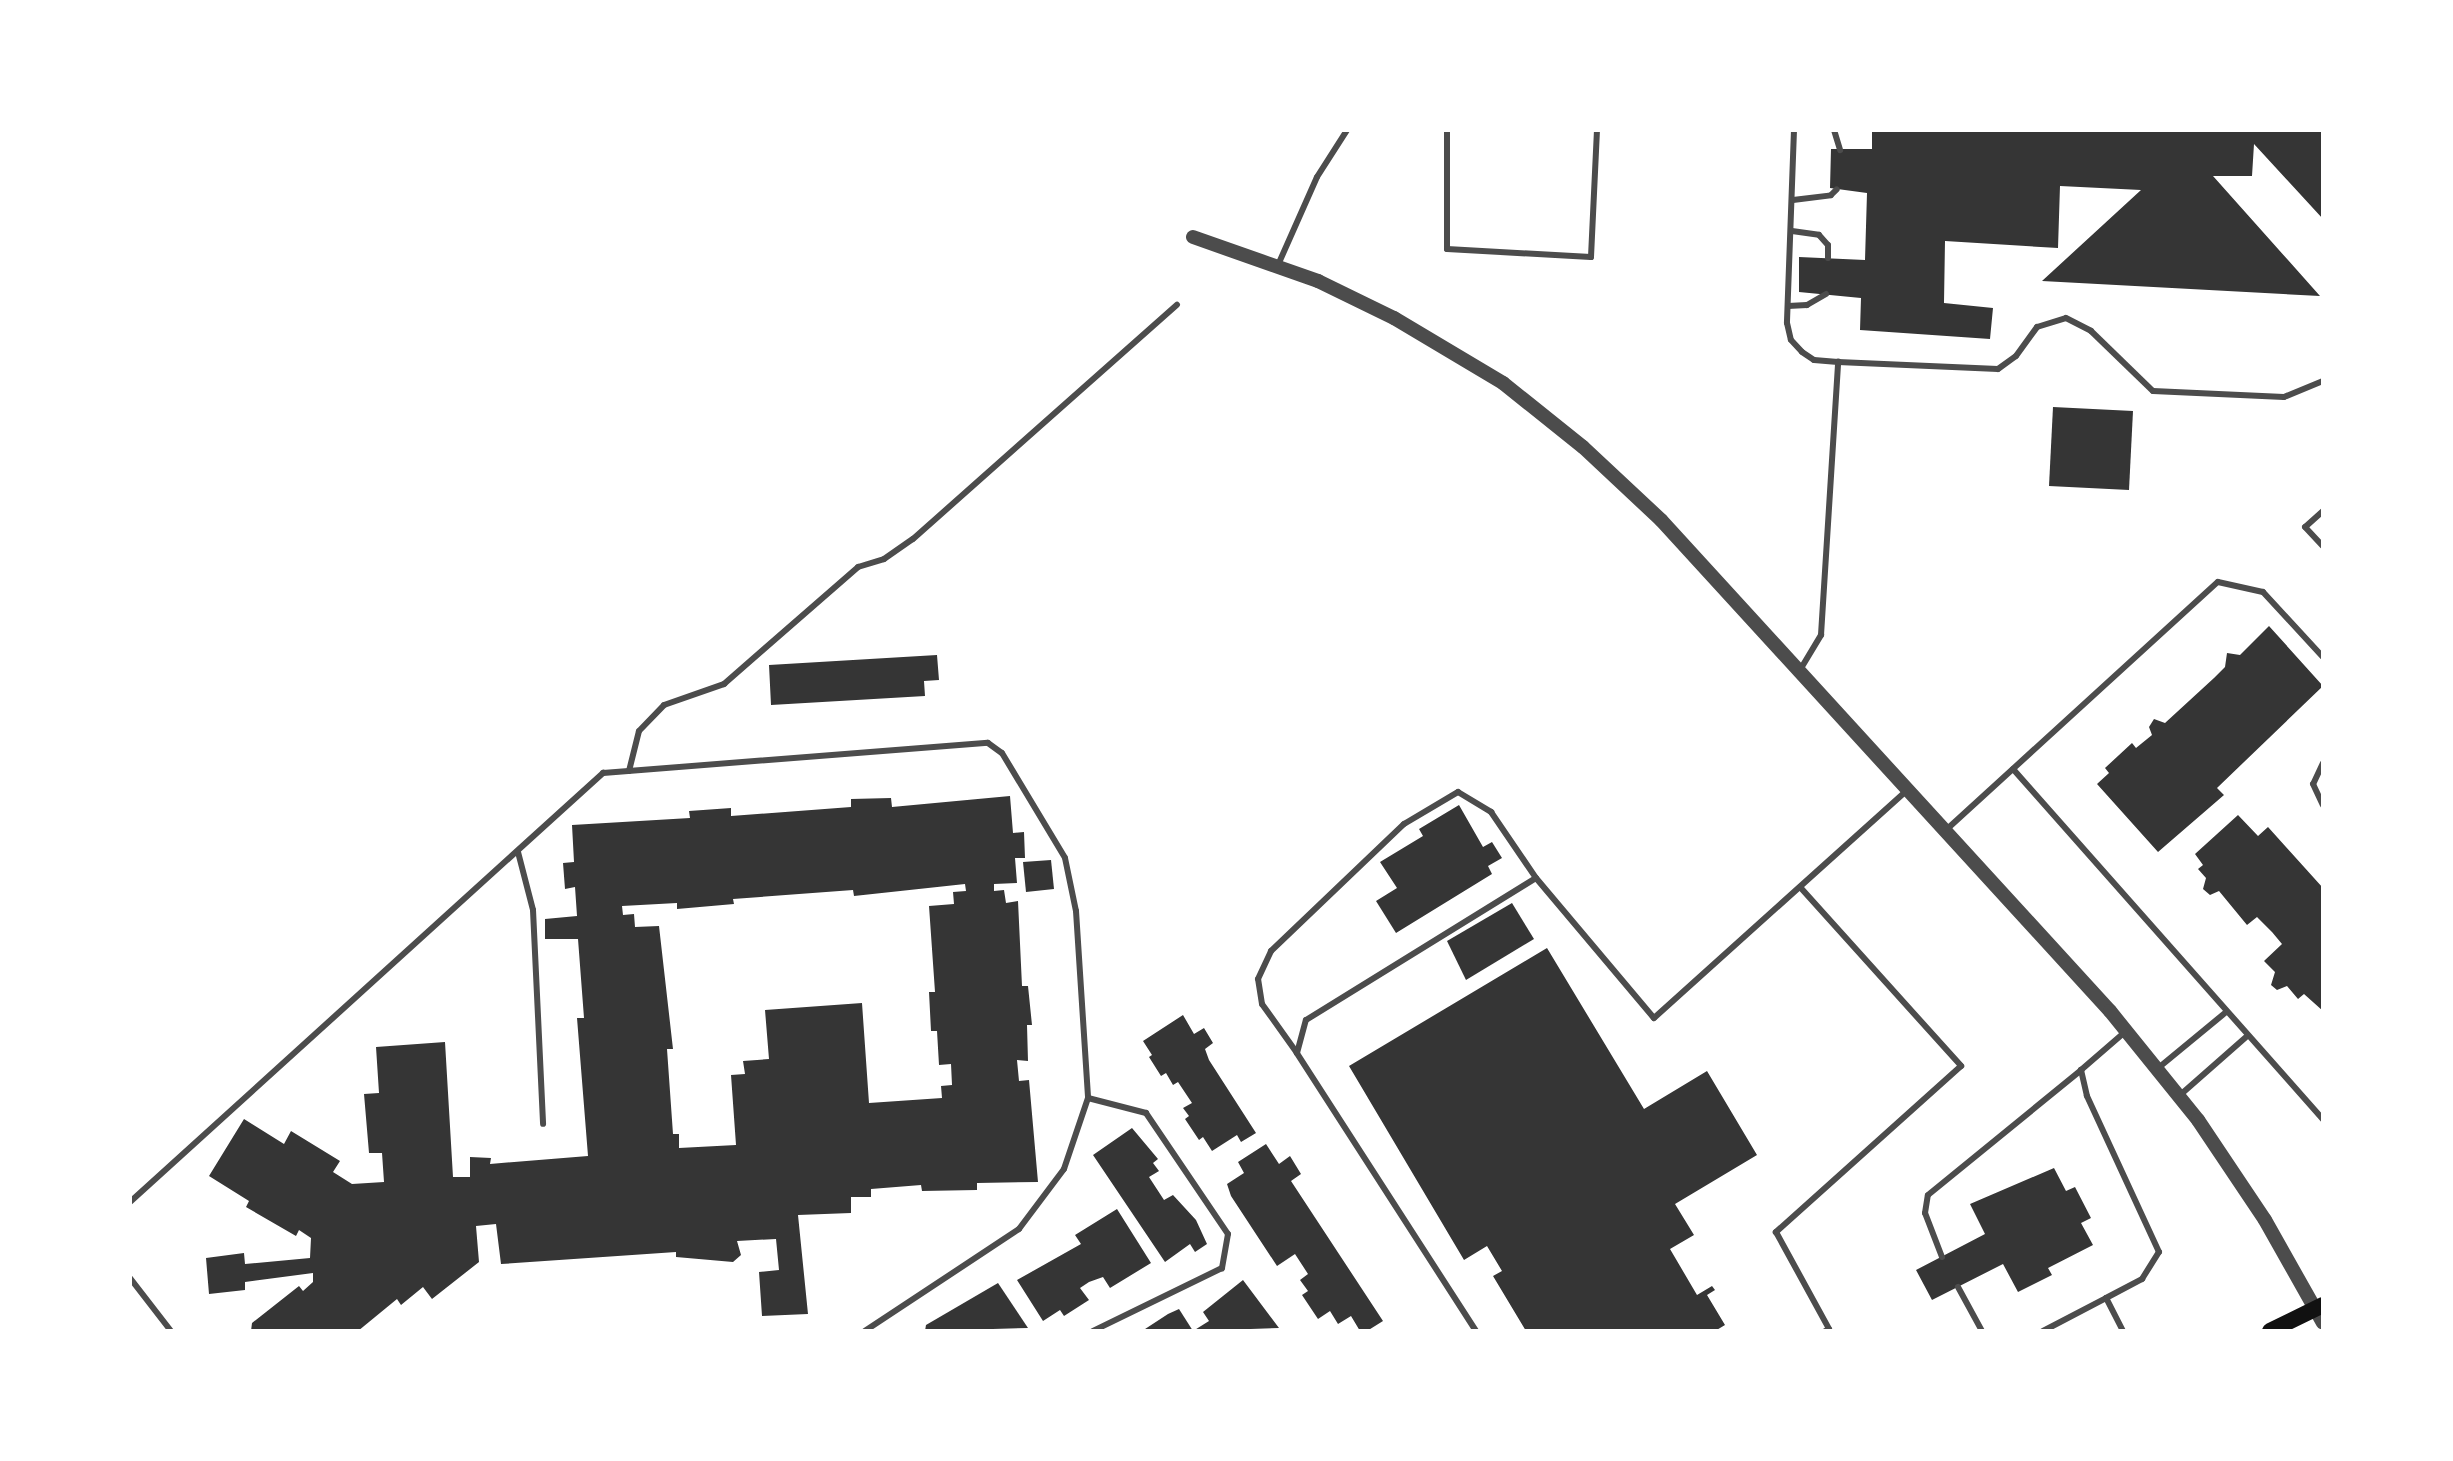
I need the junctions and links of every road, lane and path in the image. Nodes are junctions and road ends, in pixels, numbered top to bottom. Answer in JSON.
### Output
{"nodes":[{"id":1,"x":1347,"y":130,"type":"edge"},
{"id":2,"x":1447,"y":130,"type":"edge"},
{"id":3,"x":1597,"y":130,"type":"edge"},
{"id":4,"x":1794,"y":130,"type":"edge"},
{"id":5,"x":1834,"y":130,"type":"edge"},
{"id":6,"x":1840,"y":150,"type":"dead end"},
{"id":7,"x":1837,"y":189,"type":"dead end"},
{"id":8,"x":1793,"y":200,"type":"junction"},
{"id":9,"x":1792,"y":231,"type":"junction"},
{"id":10,"x":1193,"y":237,"type":"dead end"},
{"id":11,"x":1828,"y":258,"type":"dead end"},
{"id":12,"x":1278,"y":265,"type":"junction"},
{"id":13,"x":1826,"y":294,"type":"dead end"},
{"id":14,"x":1177,"y":305,"type":"dead end"},
{"id":15,"x":1788,"y":306,"type":"junction"},
{"id":16,"x":1838,"y":362,"type":"junction"},
{"id":17,"x":2323,"y":381,"type":"edge"},
{"id":18,"x":2323,"y":511,"type":"edge"},
{"id":19,"x":2323,"y":546,"type":"edge"},
{"id":20,"x":2323,"y":657,"type":"edge"},
{"id":21,"x":1800,"y":670,"type":"junction"},
{"id":22,"x":2323,"y":763,"type":"edge"},
{"id":23,"x":2013,"y":769,"type":"junction"},
{"id":24,"x":629,"y":771,"type":"junction"},
{"id":25,"x":1908,"y":789,"type":"junction"},
{"id":26,"x":2323,"y":805,"type":"edge"},
{"id":27,"x":1946,"y":830,"type":"junction"},
{"id":28,"x":518,"y":852,"type":"junction"},
{"id":29,"x":1536,"y":878,"type":"junction"},
{"id":30,"x":1800,"y":887,"type":"junction"},
{"id":31,"x":2225,"y":1013,"type":"junction"},
{"id":32,"x":2126,"y":1031,"type":"junction"},
{"id":33,"x":2246,"y":1037,"type":"junction"},
{"id":34,"x":1297,"y":1053,"type":"junction"},
{"id":35,"x":2157,"y":1069,"type":"junction"},
{"id":36,"x":2081,"y":1070,"type":"junction"},
{"id":37,"x":2179,"y":1096,"type":"junction"},
{"id":38,"x":1088,"y":1098,"type":"junction"},
{"id":39,"x":2323,"y":1120,"type":"edge"},
{"id":40,"x":543,"y":1124,"type":"dead end"},
{"id":41,"x":130,"y":1202,"type":"edge"},
{"id":42,"x":1942,"y":1257,"type":"dead end"},
{"id":43,"x":130,"y":1278,"type":"edge"},
{"id":44,"x":1958,"y":1287,"type":"dead end"},
{"id":45,"x":2106,"y":1298,"type":"junction"},
{"id":46,"x":2321,"y":1312,"type":"edge"},
{"id":47,"x":171,"y":1331,"type":"edge"},
{"id":48,"x":865,"y":1331,"type":"edge"},
{"id":49,"x":1093,"y":1331,"type":"edge"},
{"id":50,"x":1476,"y":1331,"type":"edge"},
{"id":51,"x":1825,"y":1331,"type":"edge"},
{"id":52,"x":1982,"y":1331,"type":"edge"},
{"id":53,"x":2043,"y":1331,"type":"edge"},
{"id":54,"x":2123,"y":1331,"type":"edge"},
{"id":55,"x":2270,"y":1331,"type":"edge"}],
"edges":[{"from":1,"to":12,"type":"lane"},
{"from":2,"to":3,"type":"lane"},
{"from":4,"to":8,"type":"lane"},
{"from":5,"to":6,"type":"lane"},
{"from":7,"to":8,"type":"lane"},
{"from":8,"to":9,"type":"lane"},
{"from":9,"to":11,"type":"lane"},
{"from":9,"to":15,"type":"lane"},
{"from":10,"to":12,"type":"street"},
{"from":12,"to":21,"type":"street"},
{"from":13,"to":15,"type":"lane"},
{"from":14,"to":24,"type":"lane"},
{"from":15,"to":16,"type":"lane"},
{"from":16,"to":17,"type":"lane"},
{"from":16,"to":21,"type":"lane"},
{"from":18,"to":19,"type":"lane"},
{"from":20,"to":23,"type":"lane"},
{"from":21,"to":25,"type":"street"},
{"from":22,"to":26,"type":"lane"},
{"from":23,"to":27,"type":"lane"},
{"from":23,"to":31,"type":"lane"},
{"from":24,"to":28,"type":"lane"},
{"from":24,"to":38,"type":"lane"},
{"from":25,"to":27,"type":"street"},
{"from":25,"to":30,"type":"lane"},
{"from":27,"to":32,"type":"street"},
{"from":28,"to":40,"type":"lane"},
{"from":28,"to":41,"type":"lane"},
{"from":29,"to":30,"type":"lane"},
{"from":29,"to":34,"type":"lane"},
{"from":29,"to":34,"type":"lane"},
{"from":30,"to":51,"type":"lane"},
{"from":31,"to":33,"type":"lane"},
{"from":31,"to":35,"type":"lane"},
{"from":32,"to":35,"type":"street"},
{"from":32,"to":36,"type":"lane"},
{"from":33,"to":37,"type":"lane"},
{"from":33,"to":39,"type":"lane"},
{"from":34,"to":50,"type":"lane"},
{"from":35,"to":37,"type":"street"},
{"from":36,"to":42,"type":"lane"},
{"from":36,"to":45,"type":"lane"},
{"from":37,"to":46,"type":"street"},
{"from":38,"to":48,"type":"lane"},
{"from":38,"to":49,"type":"lane"},
{"from":43,"to":47,"type":"lane"},
{"from":44,"to":52,"type":"lane"},
{"from":45,"to":53,"type":"lane"},
{"from":45,"to":54,"type":"lane"},
{"from":46,"to":55,"type":"main road"}]}
